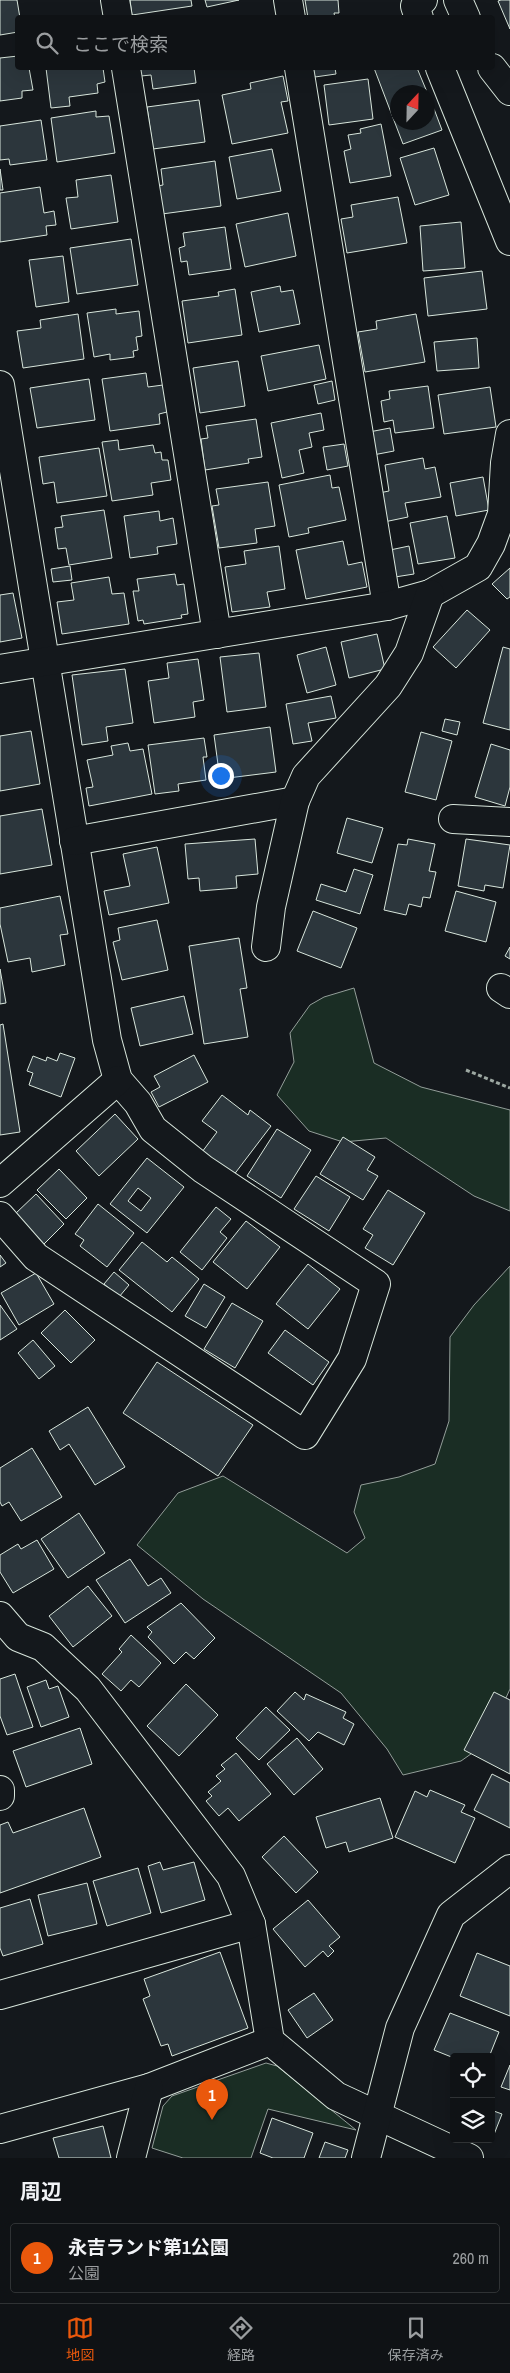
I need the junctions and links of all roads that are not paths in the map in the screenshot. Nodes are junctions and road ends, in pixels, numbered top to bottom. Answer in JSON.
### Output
{"nodes":[{"id":1,"x":115,"y":0,"type":"edge"},
{"id":2,"x":288,"y":0,"type":"edge"},
{"id":3,"x":423,"y":0,"type":"edge"},
{"id":4,"x":458,"y":0,"type":"edge"},
{"id":5,"x":118,"y":15,"type":"edge"},
{"id":6,"x":290,"y":15,"type":"edge"},
{"id":7,"x":419,"y":15,"type":"edge"},
{"id":8,"x":465,"y":15,"type":"edge"},
{"id":9,"x":126,"y":70,"type":"edge"},
{"id":10,"x":299,"y":70,"type":"edge"},
{"id":11,"x":441,"y":70,"type":"edge"},
{"id":12,"x":494,"y":70,"type":"edge"},
{"id":13,"x":510,"y":91,"type":"edge"},
{"id":14,"x":510,"y":241,"type":"edge"},
{"id":15,"x":0,"y":385,"type":"edge"},
{"id":16,"x":510,"y":434,"type":"edge"},
{"id":17,"x":430,"y":594,"type":"junction"},
{"id":18,"x":387,"y":606,"type":"junction"},
{"id":19,"x":217,"y":634,"type":"junction"},
{"id":20,"x":45,"y":662,"type":"junction"},
{"id":21,"x":0,"y":669,"type":"edge"},
{"id":22,"x":295,"y":801,"type":"junction"},
{"id":23,"x":453,"y":819,"type":"dead end"},
{"id":24,"x":510,"y":822,"type":"edge"},
{"id":25,"x":74,"y":841,"type":"junction"},
{"id":26,"x":266,"y":947,"type":"dead end"},
{"id":27,"x":118,"y":1080,"type":"junction"},
{"id":28,"x":0,"y":1183,"type":"edge"},
{"id":29,"x":0,"y":1216,"type":"edge"},
{"id":30,"x":0,"y":1616,"type":"edge"},
{"id":31,"x":9,"y":1643,"type":"edge"},
{"id":32,"x":0,"y":1790,"type":"edge"},
{"id":33,"x":0,"y":1796,"type":"edge"},
{"id":34,"x":510,"y":1868,"type":"edge"},
{"id":35,"x":251,"y":1924,"type":"junction"},
{"id":36,"x":0,"y":1995,"type":"edge"},
{"id":37,"x":270,"y":2041,"type":"junction"},
{"id":38,"x":149,"y":2088,"type":"junction"},
{"id":39,"x":378,"y":2117,"type":"junction"},
{"id":40,"x":0,"y":2129,"type":"edge"},
{"id":41,"x":131,"y":2158,"type":"edge"},
{"id":42,"x":366,"y":2158,"type":"edge"},
{"id":43,"x":469,"y":2158,"type":"edge"}],
"edges":[{"from":1,"to":5,"type":"street"},
{"from":2,"to":6,"type":"street"},
{"from":3,"to":7,"type":"street"},
{"from":4,"to":8,"type":"street"},
{"from":9,"to":19,"type":"street"},
{"from":10,"to":18,"type":"street"},
{"from":11,"to":14,"type":"street"},
{"from":12,"to":13,"type":"street"},
{"from":15,"to":20,"type":"street"},
{"from":16,"to":17,"type":"street"},
{"from":17,"to":18,"type":"street"},
{"from":17,"to":22,"type":"street"},
{"from":18,"to":19,"type":"street"},
{"from":19,"to":20,"type":"street"},
{"from":20,"to":21,"type":"street"},
{"from":20,"to":25,"type":"street"},
{"from":22,"to":25,"type":"street"},
{"from":22,"to":26,"type":"street"},
{"from":23,"to":24,"type":"street"},
{"from":25,"to":27,"type":"street"},
{"from":27,"to":28,"type":"street"},
{"from":27,"to":29,"type":"street"},
{"from":30,"to":31,"type":"street"},
{"from":31,"to":35,"type":"street"},
{"from":32,"to":33,"type":"street"},
{"from":34,"to":39,"type":"street"},
{"from":35,"to":36,"type":"street"},
{"from":35,"to":37,"type":"street"},
{"from":37,"to":38,"type":"street"},
{"from":37,"to":39,"type":"street"},
{"from":38,"to":40,"type":"street"},
{"from":38,"to":41,"type":"street"},
{"from":39,"to":42,"type":"street"},
{"from":39,"to":43,"type":"street"}]}
